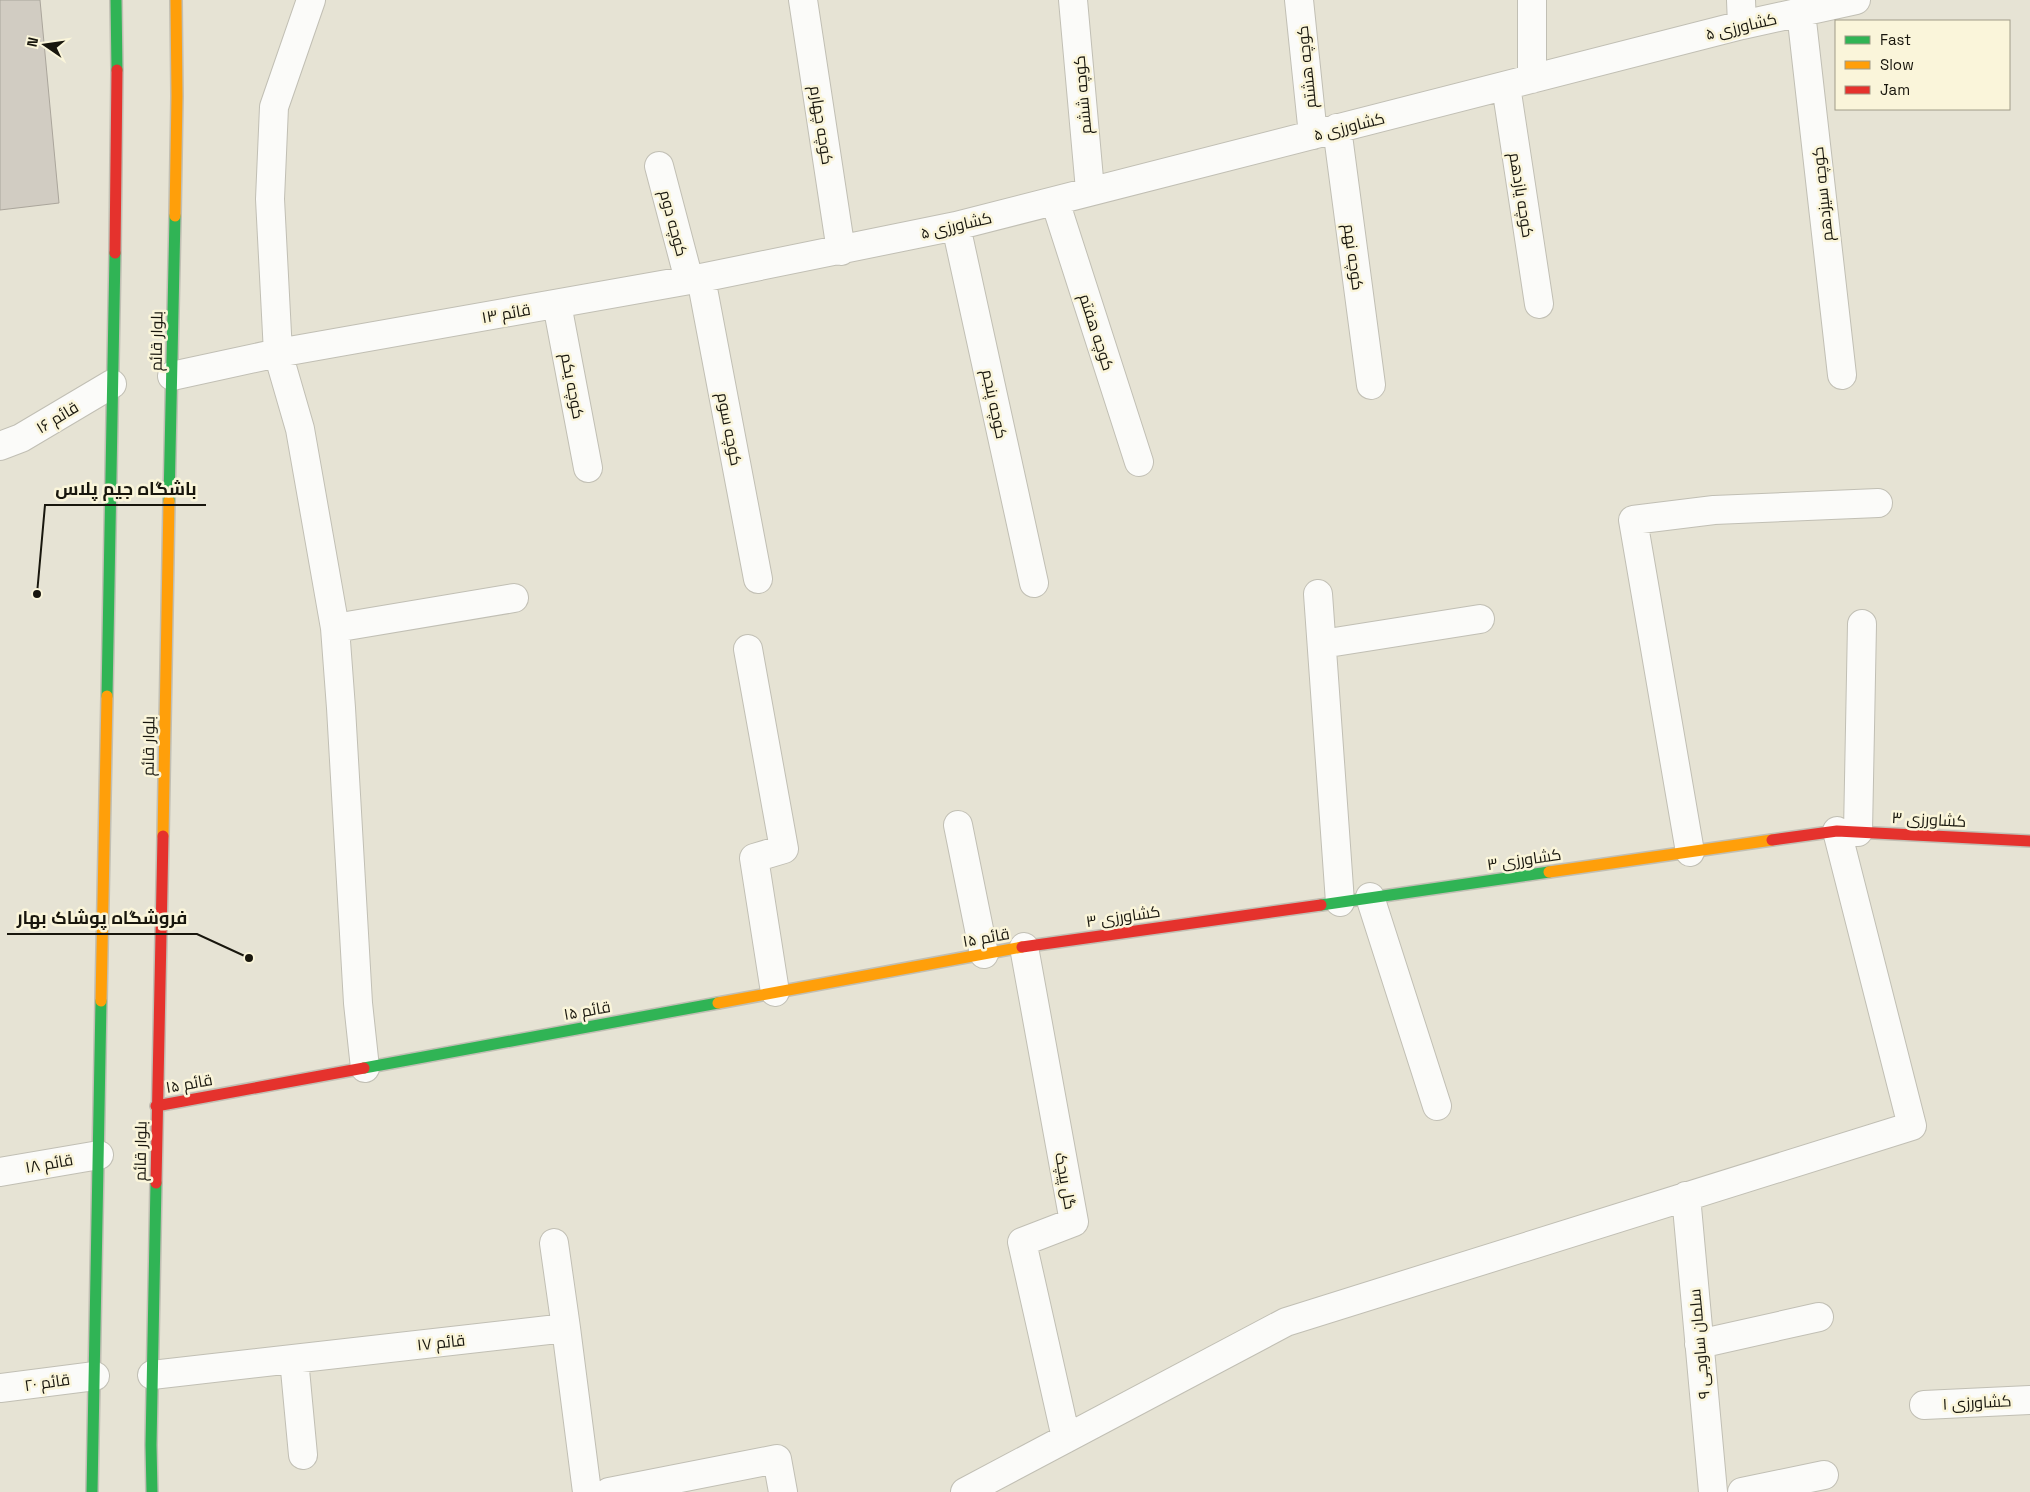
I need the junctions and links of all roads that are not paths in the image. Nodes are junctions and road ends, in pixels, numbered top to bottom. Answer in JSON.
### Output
{"nodes":[{"id":1,"x":116,"y":0,"type":"edge"},
{"id":2,"x":176,"y":0,"type":"edge"},
{"id":3,"x":310,"y":0,"type":"edge"},
{"id":4,"x":803,"y":0,"type":"edge"},
{"id":5,"x":1074,"y":0,"type":"edge"},
{"id":6,"x":1298,"y":0,"type":"edge"},
{"id":7,"x":1532,"y":0,"type":"edge"},
{"id":8,"x":1856,"y":0,"type":"edge"},
{"id":9,"x":1801,"y":12,"type":"junction"},
{"id":10,"x":1742,"y":13,"type":"edge"},
{"id":11,"x":1532,"y":78,"type":"junction"},
{"id":12,"x":1506,"y":86,"type":"junction"},
{"id":13,"x":1325,"y":132,"type":"junction"},
{"id":14,"x":659,"y":166,"type":"dead end"},
{"id":15,"x":1090,"y":190,"type":"junction"},
{"id":16,"x":1055,"y":201,"type":"junction"},
{"id":17,"x":956,"y":226,"type":"junction"},
{"id":18,"x":841,"y":251,"type":"junction"},
{"id":19,"x":695,"y":279,"type":"junction"},
{"id":20,"x":557,"y":304,"type":"junction"},
{"id":21,"x":1539,"y":304,"type":"dead end"},
{"id":22,"x":278,"y":354,"type":"junction"},
{"id":23,"x":1842,"y":375,"type":"dead end"},
{"id":24,"x":172,"y":376,"type":"junction"},
{"id":25,"x":112,"y":384,"type":"junction"},
{"id":26,"x":1371,"y":385,"type":"dead end"},
{"id":27,"x":0,"y":446,"type":"edge"},
{"id":28,"x":1139,"y":462,"type":"dead end"},
{"id":29,"x":588,"y":468,"type":"dead end"},
{"id":30,"x":1878,"y":503,"type":"dead end"},
{"id":31,"x":758,"y":579,"type":"dead end"},
{"id":32,"x":1034,"y":583,"type":"dead end"},
{"id":33,"x":1318,"y":594,"type":"dead end"},
{"id":34,"x":514,"y":598,"type":"dead end"},
{"id":35,"x":1480,"y":619,"type":"dead end"},
{"id":36,"x":1862,"y":624,"type":"dead end"},
{"id":37,"x":335,"y":628,"type":"junction"},
{"id":38,"x":1322,"y":644,"type":"junction"},
{"id":39,"x":748,"y":649,"type":"dead end"},
{"id":40,"x":958,"y":825,"type":"dead end"},
{"id":41,"x":1848,"y":832,"type":"junction"},
{"id":42,"x":2030,"y":841,"type":"edge"},
{"id":43,"x":1690,"y":852,"type":"junction"},
{"id":44,"x":1370,"y":898,"type":"junction"},
{"id":45,"x":1340,"y":902,"type":"junction"},
{"id":46,"x":1024,"y":947,"type":"junction"},
{"id":47,"x":984,"y":954,"type":"junction"},
{"id":48,"x":775,"y":992,"type":"junction"},
{"id":49,"x":365,"y":1068,"type":"junction"},
{"id":50,"x":156,"y":1106,"type":"junction"},
{"id":51,"x":1437,"y":1106,"type":"dead end"},
{"id":52,"x":99,"y":1155,"type":"junction"},
{"id":53,"x":0,"y":1172,"type":"edge"},
{"id":54,"x":1686,"y":1196,"type":"junction"},
{"id":55,"x":554,"y":1243,"type":"dead end"},
{"id":56,"x":1819,"y":1317,"type":"dead end"},
{"id":57,"x":566,"y":1328,"type":"junction"},
{"id":58,"x":1699,"y":1344,"type":"junction"},
{"id":59,"x":294,"y":1359,"type":"junction"},
{"id":60,"x":152,"y":1375,"type":"junction"},
{"id":61,"x":95,"y":1376,"type":"junction"},
{"id":62,"x":0,"y":1388,"type":"edge"},
{"id":63,"x":2030,"y":1400,"type":"edge"},
{"id":64,"x":1924,"y":1405,"type":"dead end"},
{"id":65,"x":1066,"y":1438,"type":"junction"},
{"id":66,"x":303,"y":1455,"type":"dead end"},
{"id":67,"x":1824,"y":1475,"type":"dead end"},
{"id":68,"x":92,"y":1492,"type":"edge"},
{"id":69,"x":152,"y":1492,"type":"edge"},
{"id":70,"x":587,"y":1492,"type":"edge"},
{"id":71,"x":609,"y":1492,"type":"edge"},
{"id":72,"x":783,"y":1492,"type":"edge"},
{"id":73,"x":965,"y":1492,"type":"edge"},
{"id":74,"x":1713,"y":1492,"type":"edge"},
{"id":75,"x":1742,"y":1492,"type":"edge"}],
"edges":[{"from":1,"to":25,"type":"street"},
{"from":2,"to":24,"type":"street","name":"بلوار قائم"},
{"from":3,"to":22,"type":"street"},
{"from":4,"to":18,"type":"street","name":"کوچه چهارم"},
{"from":5,"to":15,"type":"street","name":"کوچه ششم"},
{"from":6,"to":13,"type":"street","name":"کوچه هشتم"},
{"from":7,"to":11,"type":"street"},
{"from":8,"to":9,"type":"street","name":"کشاورزی ۵"},
{"from":9,"to":10,"type":"street","name":"کشاورزی ۵"},
{"from":9,"to":23,"type":"street","name":"کوچه سیزدهم"},
{"from":10,"to":11,"type":"street","name":"کشاورزی ۵"},
{"from":11,"to":12,"type":"street","name":"کشاورزی ۵"},
{"from":12,"to":13,"type":"street","name":"کشاورزی ۵"},
{"from":12,"to":21,"type":"street","name":"کوچه یازدهم"},
{"from":13,"to":15,"type":"street","name":"کشاورزی ۵"},
{"from":13,"to":26,"type":"street","name":"کوچه نهم"},
{"from":14,"to":19,"type":"street","name":"کوچه دوم"},
{"from":15,"to":16,"type":"street","name":"کشاورزی ۵"},
{"from":16,"to":17,"type":"street","name":"کشاورزی ۵"},
{"from":16,"to":28,"type":"street","name":"کوچه هفتم"},
{"from":17,"to":18,"type":"street","name":"کشاورزی ۵"},
{"from":17,"to":32,"type":"street","name":"کوچه پنجم"},
{"from":18,"to":19,"type":"street","name":"قائم ۱۳"},
{"from":19,"to":20,"type":"street","name":"قائم ۱۳"},
{"from":19,"to":31,"type":"street","name":"کوچه سوم"},
{"from":20,"to":22,"type":"street","name":"قائم ۱۳"},
{"from":20,"to":29,"type":"street","name":"کوچه یکم"},
{"from":22,"to":24,"type":"street","name":"قائم ۱۳"},
{"from":22,"to":37,"type":"street"},
{"from":24,"to":50,"type":"street","name":"بلوار قائم"},
{"from":25,"to":27,"type":"street","name":"قائم ۱۶"},
{"from":25,"to":52,"type":"street"},
{"from":30,"to":43,"type":"street"},
{"from":33,"to":38,"type":"street"},
{"from":34,"to":37,"type":"street"},
{"from":35,"to":38,"type":"street"},
{"from":36,"to":41,"type":"street"},
{"from":37,"to":49,"type":"street"},
{"from":38,"to":45,"type":"street"},
{"from":39,"to":48,"type":"street"},
{"from":40,"to":47,"type":"street"},
{"from":41,"to":42,"type":"street","name":"کشاورزی ۳"},
{"from":41,"to":43,"type":"street","name":"کشاورزی ۳"},
{"from":41,"to":54,"type":"street"},
{"from":43,"to":44,"type":"street","name":"کشاورزی ۳"},
{"from":44,"to":45,"type":"street","name":"کشاورزی ۳"},
{"from":44,"to":51,"type":"street"},
{"from":45,"to":46,"type":"street","name":"کشاورزی ۳"},
{"from":46,"to":47,"type":"street","name":"قائم ۱۵"},
{"from":46,"to":65,"type":"street","name":"گل پیچک"},
{"from":47,"to":48,"type":"street","name":"قائم ۱۵"},
{"from":48,"to":49,"type":"street","name":"قائم ۱۵"},
{"from":49,"to":50,"type":"street","name":"قائم ۱۵"},
{"from":50,"to":60,"type":"street","name":"بلوار قائم"},
{"from":52,"to":53,"type":"street","name":"قائم ۱۸"},
{"from":52,"to":61,"type":"street"},
{"from":54,"to":58,"type":"street","name":"سلمان ساوجی ۹"},
{"from":54,"to":65,"type":"street"},
{"from":55,"to":57,"type":"street"},
{"from":56,"to":58,"type":"street"},
{"from":57,"to":59,"type":"street","name":"قائم ۱۷"},
{"from":57,"to":70,"type":"street"},
{"from":58,"to":74,"type":"street","name":"سلمان ساوجی ۹"},
{"from":59,"to":60,"type":"street","name":"قائم ۱۷"},
{"from":59,"to":66,"type":"street"},
{"from":60,"to":69,"type":"street","name":"بلوار قائم"},
{"from":61,"to":62,"type":"street","name":"قائم ۲۰"},
{"from":61,"to":68,"type":"street"},
{"from":63,"to":64,"type":"street","name":"کشاورزی ۱"},
{"from":65,"to":73,"type":"street"},
{"from":67,"to":75,"type":"street"},
{"from":71,"to":72,"type":"street"}]}
